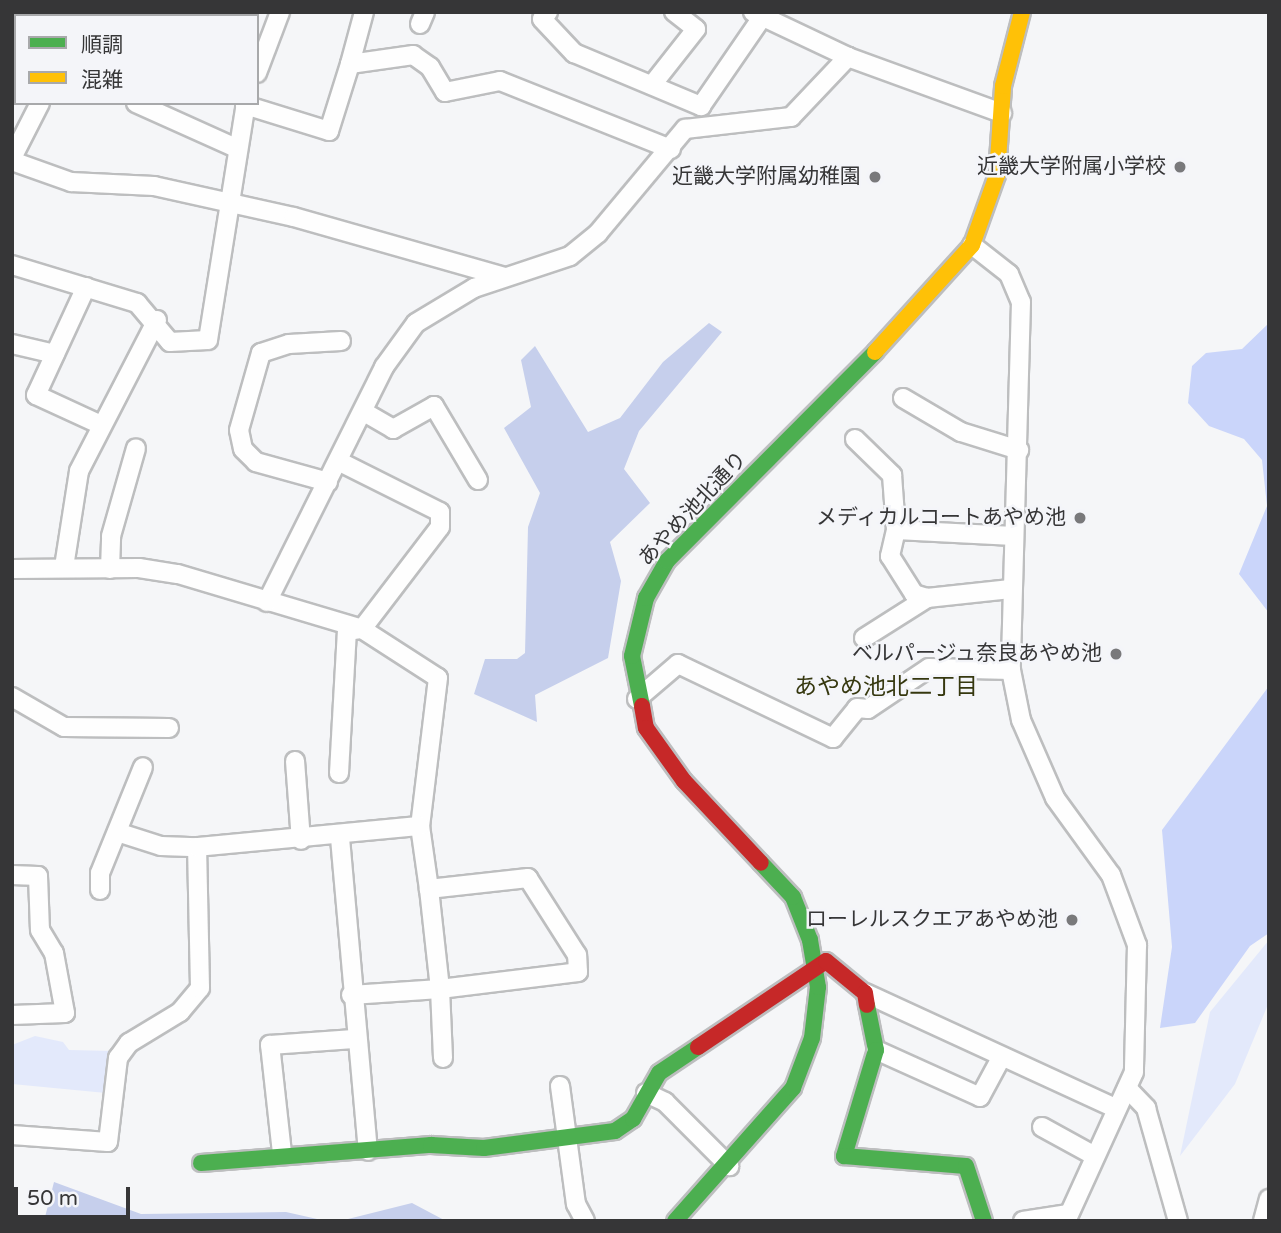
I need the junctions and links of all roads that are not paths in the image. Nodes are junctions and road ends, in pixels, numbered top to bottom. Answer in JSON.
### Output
{"nodes":[{"id":1,"x":280,"y":12,"type":"edge"},
{"id":2,"x":364,"y":12,"type":"edge"},
{"id":3,"x":548,"y":12,"type":"edge"},
{"id":4,"x":674,"y":12,"type":"edge"},
{"id":5,"x":1022,"y":12,"type":"edge"},
{"id":6,"x":757,"y":16,"type":"edge"},
{"id":7,"x":849,"y":57,"type":"junction"},
{"id":8,"x":350,"y":64,"type":"junction"},
{"id":9,"x":259,"y":68,"type":"edge"},
{"id":10,"x":652,"y":85,"type":"junction"},
{"id":11,"x":39,"y":105,"type":"edge"},
{"id":12,"x":143,"y":105,"type":"edge"},
{"id":13,"x":245,"y":105,"type":"edge"},
{"id":14,"x":248,"y":105,"type":"edge"},
{"id":15,"x":1002,"y":113,"type":"junction"},
{"id":16,"x":236,"y":148,"type":"junction"},
{"id":17,"x":671,"y":149,"type":"junction"},
{"id":18,"x":12,"y":160,"type":"edge"},
{"id":19,"x":229,"y":205,"type":"junction"},
{"id":20,"x":972,"y":245,"type":"junction"},
{"id":21,"x":12,"y":265,"type":"edge"},
{"id":22,"x":504,"y":277,"type":"junction"},
{"id":23,"x":86,"y":288,"type":"junction"},
{"id":24,"x":157,"y":320,"type":"junction"},
{"id":25,"x":341,"y":341,"type":"dead end"},
{"id":26,"x":12,"y":344,"type":"edge"},
{"id":27,"x":55,"y":354,"type":"junction"},
{"id":28,"x":903,"y":398,"type":"dead end"},
{"id":29,"x":364,"y":412,"type":"junction"},
{"id":30,"x":99,"y":424,"type":"junction"},
{"id":31,"x":855,"y":439,"type":"dead end"},
{"id":32,"x":136,"y":448,"type":"dead end"},
{"id":33,"x":1019,"y":450,"type":"junction"},
{"id":34,"x":340,"y":463,"type":"junction"},
{"id":35,"x":478,"y":480,"type":"dead end"},
{"id":36,"x":328,"y":482,"type":"junction"},
{"id":37,"x":896,"y":530,"type":"junction"},
{"id":38,"x":1014,"y":536,"type":"junction"},
{"id":39,"x":64,"y":567,"type":"junction"},
{"id":40,"x":12,"y":569,"type":"edge"},
{"id":41,"x":110,"y":569,"type":"junction"},
{"id":42,"x":1011,"y":589,"type":"junction"},
{"id":43,"x":927,"y":598,"type":"junction"},
{"id":44,"x":267,"y":602,"type":"junction"},
{"id":45,"x":362,"y":629,"type":"junction"},
{"id":46,"x":864,"y":638,"type":"dead end"},
{"id":47,"x":1010,"y":670,"type":"junction"},
{"id":48,"x":12,"y":697,"type":"edge"},
{"id":49,"x":637,"y":699,"type":"junction"},
{"id":50,"x":169,"y":729,"type":"dead end"},
{"id":51,"x":295,"y":761,"type":"dead end"},
{"id":52,"x":143,"y":767,"type":"dead end"},
{"id":53,"x":339,"y":773,"type":"dead end"},
{"id":54,"x":420,"y":826,"type":"junction"},
{"id":55,"x":117,"y":832,"type":"junction"},
{"id":56,"x":340,"y":838,"type":"junction"},
{"id":57,"x":301,"y":840,"type":"junction"},
{"id":58,"x":197,"y":847,"type":"junction"},
{"id":59,"x":12,"y":875,"type":"edge"},
{"id":60,"x":429,"y":889,"type":"junction"},
{"id":61,"x":100,"y":890,"type":"dead end"},
{"id":62,"x":816,"y":967,"type":"junction"},
{"id":63,"x":440,"y":989,"type":"junction"},
{"id":64,"x":865,"y":993,"type":"junction"},
{"id":65,"x":351,"y":995,"type":"junction"},
{"id":66,"x":12,"y":1015,"type":"edge"},
{"id":67,"x":354,"y":1039,"type":"junction"},
{"id":68,"x":876,"y":1050,"type":"junction"},
{"id":69,"x":443,"y":1058,"type":"dead end"},
{"id":70,"x":1001,"y":1058,"type":"junction"},
{"id":71,"x":561,"y":1086,"type":"dead end"},
{"id":72,"x":1127,"y":1088,"type":"junction"},
{"id":73,"x":646,"y":1093,"type":"junction"},
{"id":74,"x":1117,"y":1109,"type":"junction"},
{"id":75,"x":1042,"y":1127,"type":"dead end"},
{"id":76,"x":12,"y":1135,"type":"edge"},
{"id":77,"x":568,"y":1140,"type":"junction"},
{"id":78,"x":368,"y":1150,"type":"junction"},
{"id":79,"x":282,"y":1153,"type":"junction"},
{"id":80,"x":1095,"y":1156,"type":"junction"},
{"id":81,"x":201,"y":1163,"type":"dead end"},
{"id":82,"x":729,"y":1166,"type":"junction"},
{"id":83,"x":1269,"y":1199,"type":"edge"},
{"id":84,"x":1067,"y":1218,"type":"edge"},
{"id":85,"x":585,"y":1221,"type":"edge"},
{"id":86,"x":675,"y":1221,"type":"edge"},
{"id":87,"x":984,"y":1221,"type":"edge"},
{"id":88,"x":1023,"y":1221,"type":"edge"},
{"id":89,"x":1178,"y":1221,"type":"edge"},
{"id":90,"x":1263,"y":1221,"type":"edge"}],
"edges":[{"from":1,"to":9,"type":"street"},
{"from":2,"to":8,"type":"street"},
{"from":3,"to":10,"type":"street"},
{"from":4,"to":10,"type":"street"},
{"from":5,"to":15,"type":"street","name":"あやめ池北通り"},
{"from":6,"to":7,"type":"street"},
{"from":6,"to":10,"type":"street"},
{"from":7,"to":15,"type":"street"},
{"from":7,"to":17,"type":"street"},
{"from":8,"to":14,"type":"street"},
{"from":8,"to":17,"type":"street"},
{"from":11,"to":18,"type":"street"},
{"from":12,"to":16,"type":"street"},
{"from":13,"to":16,"type":"street"},
{"from":15,"to":20,"type":"street","name":"あやめ池北通り"},
{"from":16,"to":19,"type":"street"},
{"from":17,"to":22,"type":"street"},
{"from":18,"to":19,"type":"street"},
{"from":19,"to":22,"type":"street"},
{"from":19,"to":24,"type":"street"},
{"from":20,"to":33,"type":"street"},
{"from":20,"to":49,"type":"street","name":"あやめ池北通り"},
{"from":21,"to":23,"type":"street"},
{"from":22,"to":29,"type":"street"},
{"from":23,"to":24,"type":"street"},
{"from":23,"to":27,"type":"street"},
{"from":24,"to":30,"type":"street"},
{"from":25,"to":36,"type":"street"},
{"from":26,"to":27,"type":"street"},
{"from":27,"to":30,"type":"street"},
{"from":28,"to":33,"type":"street"},
{"from":29,"to":34,"type":"street"},
{"from":29,"to":35,"type":"street"},
{"from":30,"to":39,"type":"street"},
{"from":31,"to":37,"type":"street"},
{"from":32,"to":41,"type":"street"},
{"from":33,"to":38,"type":"street"},
{"from":34,"to":36,"type":"street"},
{"from":34,"to":45,"type":"street"},
{"from":36,"to":44,"type":"street"},
{"from":37,"to":38,"type":"street"},
{"from":37,"to":43,"type":"street"},
{"from":38,"to":42,"type":"street"},
{"from":39,"to":40,"type":"street"},
{"from":39,"to":41,"type":"street"},
{"from":41,"to":44,"type":"street"},
{"from":42,"to":43,"type":"street"},
{"from":42,"to":47,"type":"street"},
{"from":43,"to":46,"type":"street"},
{"from":44,"to":45,"type":"street"},
{"from":45,"to":53,"type":"street"},
{"from":45,"to":54,"type":"street"},
{"from":47,"to":49,"type":"street"},
{"from":47,"to":72,"type":"street"},
{"from":48,"to":50,"type":"street"},
{"from":49,"to":62,"type":"street","name":"あやめ池北通り"},
{"from":51,"to":57,"type":"street"},
{"from":52,"to":55,"type":"street"},
{"from":54,"to":56,"type":"street"},
{"from":54,"to":60,"type":"street"},
{"from":55,"to":58,"type":"street"},
{"from":55,"to":61,"type":"street"},
{"from":56,"to":57,"type":"street"},
{"from":56,"to":65,"type":"street"},
{"from":57,"to":58,"type":"street"},
{"from":58,"to":76,"type":"street"},
{"from":59,"to":66,"type":"street"},
{"from":60,"to":63,"type":"street"},
{"from":60,"to":63,"type":"street"},
{"from":62,"to":64,"type":"street"},
{"from":62,"to":73,"type":"street"},
{"from":62,"to":82,"type":"street","name":"あやめ池北通り"},
{"from":63,"to":65,"type":"street"},
{"from":63,"to":69,"type":"street"},
{"from":64,"to":68,"type":"street"},
{"from":64,"to":70,"type":"street"},
{"from":65,"to":67,"type":"street"},
{"from":67,"to":78,"type":"street"},
{"from":67,"to":79,"type":"street"},
{"from":68,"to":70,"type":"street"},
{"from":68,"to":87,"type":"street"},
{"from":70,"to":74,"type":"street"},
{"from":71,"to":77,"type":"street"},
{"from":72,"to":74,"type":"street"},
{"from":72,"to":89,"type":"street"},
{"from":73,"to":77,"type":"street"},
{"from":73,"to":82,"type":"street"},
{"from":74,"to":80,"type":"street"},
{"from":75,"to":80,"type":"street"},
{"from":77,"to":78,"type":"street"},
{"from":77,"to":85,"type":"street"},
{"from":78,"to":79,"type":"street"},
{"from":79,"to":81,"type":"street"},
{"from":80,"to":84,"type":"street"},
{"from":82,"to":86,"type":"street","name":"あやめ池北通り"},
{"from":83,"to":90,"type":"street"},
{"from":84,"to":88,"type":"street"}]}
